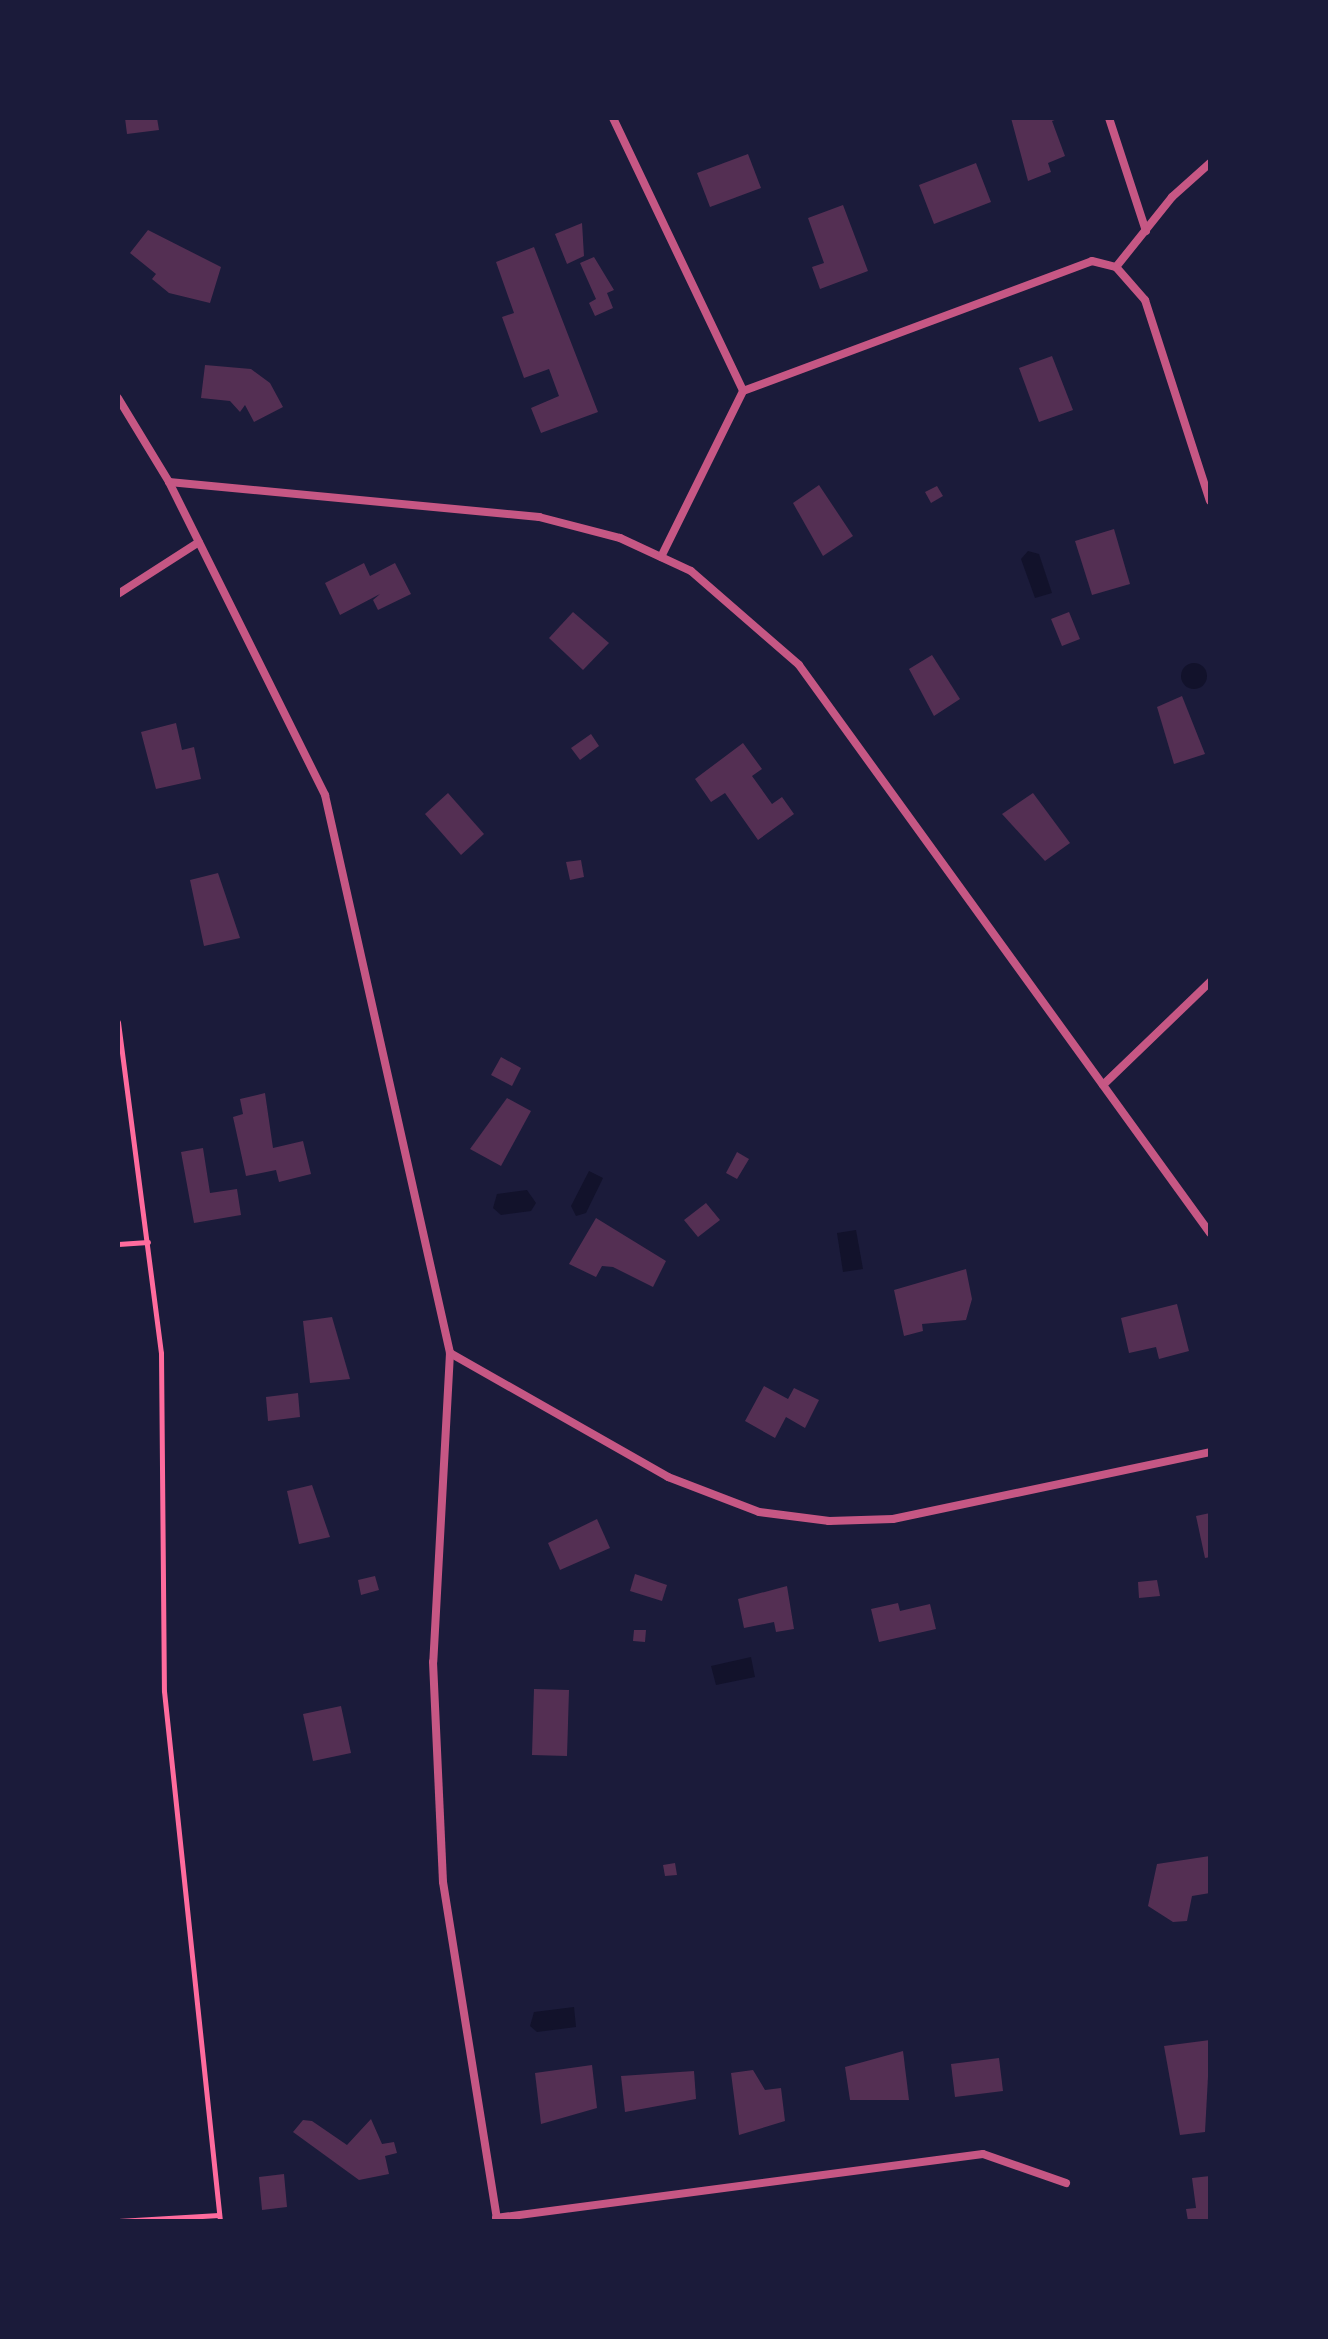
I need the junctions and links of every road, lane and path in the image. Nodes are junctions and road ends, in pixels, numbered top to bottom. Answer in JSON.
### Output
{"nodes":[{"id":1,"x":613,"y":118,"type":"edge"},
{"id":2,"x":1109,"y":118,"type":"edge"},
{"id":3,"x":1210,"y":163,"type":"edge"},
{"id":4,"x":1146,"y":231,"type":"junction"},
{"id":5,"x":1116,"y":267,"type":"junction"},
{"id":6,"x":743,"y":391,"type":"junction"},
{"id":7,"x":118,"y":398,"type":"edge"},
{"id":8,"x":169,"y":482,"type":"junction"},
{"id":9,"x":1210,"y":501,"type":"edge"},
{"id":10,"x":199,"y":542,"type":"junction"},
{"id":11,"x":661,"y":557,"type":"junction"},
{"id":12,"x":118,"y":594,"type":"edge"},
{"id":13,"x":1210,"y":982,"type":"edge"},
{"id":14,"x":118,"y":1022,"type":"edge"},
{"id":15,"x":1103,"y":1085,"type":"junction"},
{"id":16,"x":1210,"y":1233,"type":"edge"},
{"id":17,"x":148,"y":1242,"type":"junction"},
{"id":18,"x":118,"y":1244,"type":"edge"},
{"id":19,"x":450,"y":1353,"type":"junction"},
{"id":20,"x":1210,"y":1452,"type":"edge"},
{"id":21,"x":1066,"y":2183,"type":"dead end"},
{"id":22,"x":220,"y":2218,"type":"edge"},
{"id":23,"x":496,"y":2220,"type":"edge"},
{"id":24,"x":118,"y":2221,"type":"edge"}],
"edges":[{"from":1,"to":6,"type":"street"},
{"from":2,"to":4,"type":"street"},
{"from":3,"to":4,"type":"street"},
{"from":4,"to":5,"type":"street"},
{"from":5,"to":6,"type":"street"},
{"from":5,"to":9,"type":"street"},
{"from":6,"to":11,"type":"street"},
{"from":7,"to":8,"type":"street"},
{"from":8,"to":10,"type":"street"},
{"from":8,"to":11,"type":"street"},
{"from":10,"to":12,"type":"street"},
{"from":10,"to":19,"type":"street"},
{"from":11,"to":15,"type":"street"},
{"from":13,"to":15,"type":"street"},
{"from":14,"to":17,"type":"path"},
{"from":15,"to":16,"type":"street"},
{"from":17,"to":18,"type":"path"},
{"from":17,"to":22,"type":"path"},
{"from":19,"to":20,"type":"street"},
{"from":19,"to":23,"type":"street"},
{"from":21,"to":23,"type":"street"},
{"from":22,"to":24,"type":"path"}]}
